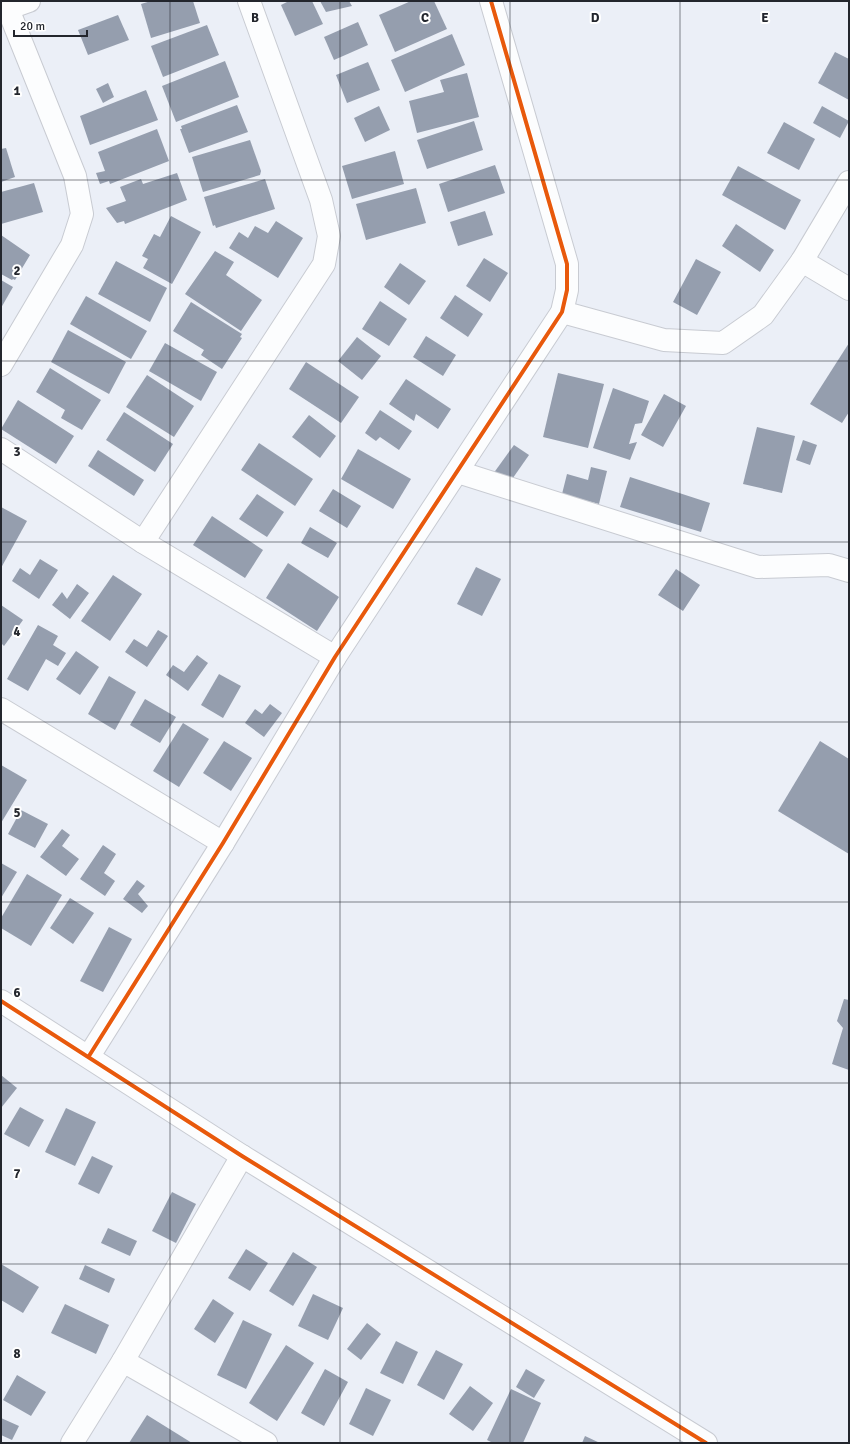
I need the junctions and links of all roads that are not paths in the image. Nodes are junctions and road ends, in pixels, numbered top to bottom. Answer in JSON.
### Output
{"nodes":[{"id":1,"x":29,"y":1,"type":"edge"},
{"id":2,"x":249,"y":1,"type":"edge"},
{"id":3,"x":491,"y":1,"type":"edge"},
{"id":4,"x":5,"y":10,"type":"edge"},
{"id":5,"x":849,"y":182,"type":"edge"},
{"id":6,"x":802,"y":261,"type":"junction"},
{"id":7,"x":849,"y":289,"type":"edge"},
{"id":8,"x":562,"y":312,"type":"junction"},
{"id":9,"x":1,"y":365,"type":"edge"},
{"id":10,"x":1,"y":449,"type":"edge"},
{"id":11,"x":458,"y":472,"type":"junction"},
{"id":12,"x":143,"y":542,"type":"junction"},
{"id":13,"x":849,"y":571,"type":"edge"},
{"id":14,"x":334,"y":657,"type":"junction"},
{"id":15,"x":1,"y":709,"type":"edge"},
{"id":16,"x":223,"y":843,"type":"junction"},
{"id":17,"x":1,"y":1001,"type":"edge"},
{"id":18,"x":89,"y":1056,"type":"junction"},
{"id":19,"x":242,"y":1156,"type":"junction"},
{"id":20,"x":124,"y":1361,"type":"junction"},
{"id":21,"x":72,"y":1443,"type":"edge"},
{"id":22,"x":266,"y":1443,"type":"edge"},
{"id":23,"x":706,"y":1443,"type":"edge"}],
"edges":[{"from":1,"to":4,"type":"street"},
{"from":2,"to":12,"type":"street"},
{"from":3,"to":8,"type":"street"},
{"from":4,"to":9,"type":"street"},
{"from":5,"to":6,"type":"street"},
{"from":6,"to":7,"type":"street"},
{"from":6,"to":8,"type":"street"},
{"from":8,"to":11,"type":"street"},
{"from":10,"to":12,"type":"street"},
{"from":11,"to":13,"type":"street"},
{"from":11,"to":14,"type":"street"},
{"from":12,"to":14,"type":"street"},
{"from":14,"to":16,"type":"street"},
{"from":15,"to":16,"type":"street"},
{"from":16,"to":18,"type":"street"},
{"from":17,"to":18,"type":"street"},
{"from":18,"to":19,"type":"street"},
{"from":19,"to":20,"type":"street"},
{"from":19,"to":23,"type":"street"},
{"from":20,"to":21,"type":"street"},
{"from":20,"to":22,"type":"street"}]}
